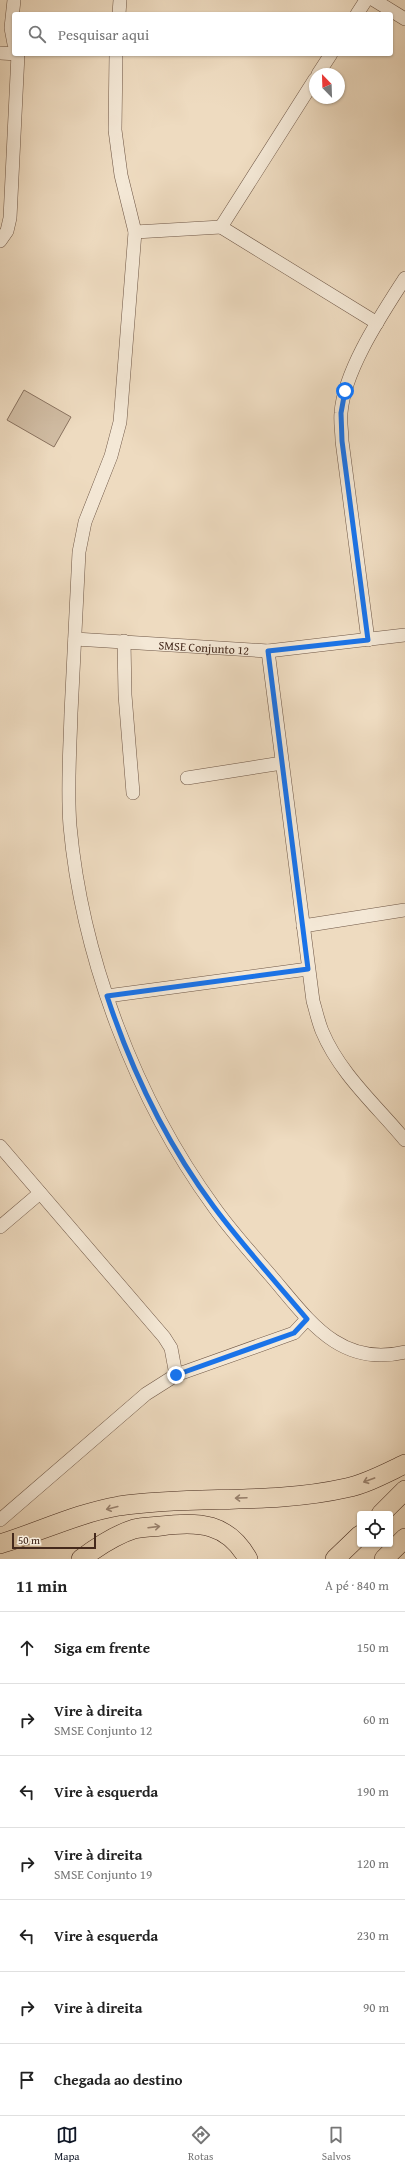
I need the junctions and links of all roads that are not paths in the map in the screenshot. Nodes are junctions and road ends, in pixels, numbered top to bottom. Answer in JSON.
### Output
{"nodes":[{"id":1,"x":14,"y":0,"type":"edge"},
{"id":2,"x":120,"y":0,"type":"edge"},
{"id":3,"x":366,"y":0,"type":"edge"},
{"id":4,"x":374,"y":0,"type":"edge"},
{"id":5,"x":13,"y":12,"type":"edge"},
{"id":6,"x":118,"y":12,"type":"edge"},
{"id":7,"x":358,"y":12,"type":"edge"},
{"id":8,"x":12,"y":19,"type":"edge"},
{"id":9,"x":405,"y":19,"type":"edge"},
{"id":10,"x":12,"y":33,"type":"edge"},
{"id":11,"x":0,"y":53,"type":"edge"},
{"id":12,"x":12,"y":54,"type":"edge"},
{"id":13,"x":18,"y":56,"type":"edge"},
{"id":14,"x":116,"y":56,"type":"edge"},
{"id":15,"x":330,"y":56,"type":"edge"},
{"id":16,"x":322,"y":68,"type":"edge"},
{"id":17,"x":309,"y":88,"type":"edge"},
{"id":18,"x":221,"y":227,"type":"junction"},
{"id":19,"x":135,"y":232,"type":"junction"},
{"id":20,"x":0,"y":241,"type":"edge"},
{"id":21,"x":405,"y":278,"type":"edge"},
{"id":22,"x":376,"y":323,"type":"junction"},
{"id":23,"x":405,"y":635,"type":"edge"},
{"id":24,"x":75,"y":639,"type":"junction"},
{"id":25,"x":368,"y":640,"type":"junction"},
{"id":26,"x":124,"y":641,"type":"junction"},
{"id":27,"x":268,"y":651,"type":"junction"},
{"id":28,"x":282,"y":763,"type":"junction"},
{"id":29,"x":187,"y":778,"type":"dead end"},
{"id":30,"x":133,"y":793,"type":"dead end"},
{"id":31,"x":405,"y":910,"type":"edge"},
{"id":32,"x":303,"y":926,"type":"junction"},
{"id":33,"x":308,"y":969,"type":"junction"},
{"id":34,"x":107,"y":996,"type":"junction"},
{"id":35,"x":405,"y":1140,"type":"edge"},
{"id":36,"x":0,"y":1146,"type":"edge"},
{"id":37,"x":40,"y":1193,"type":"junction"},
{"id":38,"x":0,"y":1227,"type":"edge"},
{"id":39,"x":307,"y":1319,"type":"junction"},
{"id":40,"x":405,"y":1352,"type":"edge"},
{"id":41,"x":176,"y":1375,"type":"junction"},
{"id":42,"x":405,"y":1464,"type":"edge"},
{"id":43,"x":405,"y":1490,"type":"edge"},
{"id":44,"x":384,"y":1511,"type":"edge"},
{"id":45,"x":0,"y":1520,"type":"edge"},
{"id":46,"x":357,"y":1538,"type":"edge"},
{"id":47,"x":405,"y":1538,"type":"edge"},
{"id":48,"x":0,"y":1544,"type":"edge"},
{"id":49,"x":81,"y":1559,"type":"edge"},
{"id":50,"x":248,"y":1559,"type":"edge"},
{"id":51,"x":334,"y":1559,"type":"edge"},
{"id":52,"x":384,"y":1559,"type":"edge"}],
"edges":[{"from":1,"to":5,"type":"street"},
{"from":2,"to":6,"type":"street"},
{"from":3,"to":7,"type":"street"},
{"from":4,"to":9,"type":"street"},
{"from":8,"to":10,"type":"street"},
{"from":11,"to":12,"type":"street"},
{"from":13,"to":20,"type":"street"},
{"from":14,"to":19,"type":"street"},
{"from":15,"to":16,"type":"street"},
{"from":17,"to":18,"type":"street"},
{"from":18,"to":19,"type":"street"},
{"from":18,"to":22,"type":"street"},
{"from":19,"to":24,"type":"street"},
{"from":21,"to":22,"type":"street"},
{"from":22,"to":25,"type":"street"},
{"from":23,"to":25,"type":"street","name":"SMSE Conjunto 12"},
{"from":24,"to":26,"type":"street","name":"SMSE Conjunto 12"},
{"from":24,"to":34,"type":"street"},
{"from":25,"to":27,"type":"street","name":"SMSE Conjunto 12"},
{"from":26,"to":27,"type":"street","name":"SMSE Conjunto 12"},
{"from":26,"to":30,"type":"street"},
{"from":27,"to":28,"type":"street"},
{"from":28,"to":29,"type":"street"},
{"from":28,"to":32,"type":"street"},
{"from":31,"to":32,"type":"street"},
{"from":32,"to":33,"type":"street"},
{"from":33,"to":34,"type":"street"},
{"from":33,"to":35,"type":"street"},
{"from":34,"to":39,"type":"street"},
{"from":36,"to":37,"type":"street"},
{"from":37,"to":38,"type":"street"},
{"from":37,"to":41,"type":"street"},
{"from":39,"to":40,"type":"street"},
{"from":39,"to":41,"type":"street"},
{"from":41,"to":45,"type":"street"},
{"from":42,"to":48,"type":"highway","one_way":true},
{"from":43,"to":44,"type":"highway"},
{"from":46,"to":51,"type":"highway"},
{"from":47,"to":52,"type":"highway"},
{"from":49,"to":50,"type":"highway","one_way":true}]}
